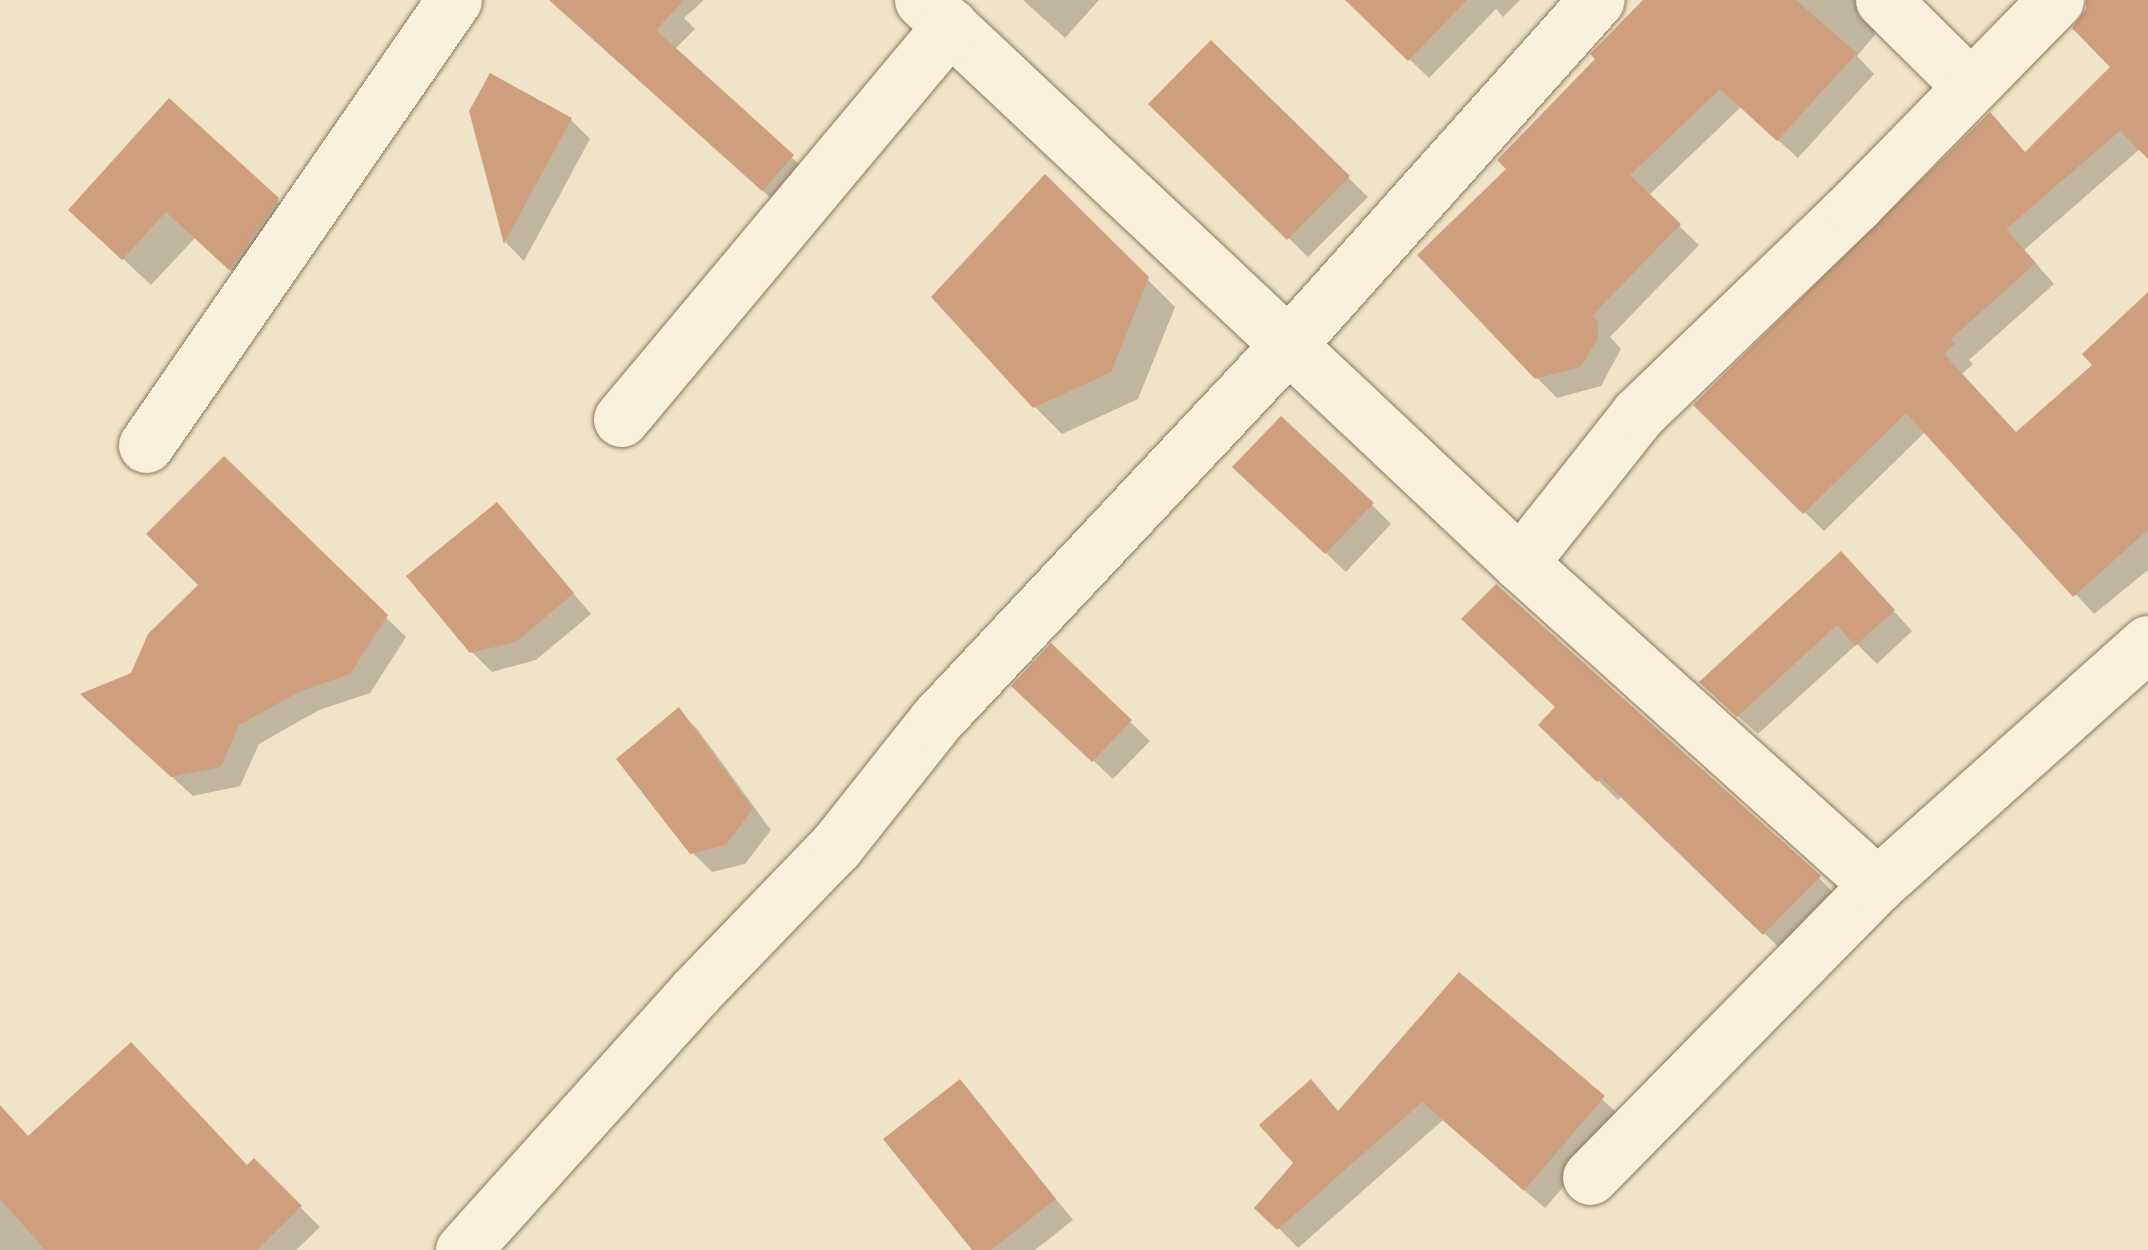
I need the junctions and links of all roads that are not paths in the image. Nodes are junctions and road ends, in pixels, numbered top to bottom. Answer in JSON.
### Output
{"nodes":[{"id":1,"x":454,"y":0,"type":"edge"},
{"id":2,"x":1597,"y":0,"type":"edge"},
{"id":3,"x":1883,"y":0,"type":"edge"},
{"id":4,"x":2056,"y":0,"type":"edge"},
{"id":5,"x":936,"y":13,"type":"edge"},
{"id":6,"x":1970,"y":86,"type":"junction"},
{"id":7,"x":1288,"y":345,"type":"junction"},
{"id":8,"x":621,"y":418,"type":"dead end"},
{"id":9,"x":146,"y":445,"type":"dead end"},
{"id":10,"x":1520,"y":562,"type":"junction"},
{"id":11,"x":2148,"y":643,"type":"edge"},
{"id":12,"x":1876,"y":885,"type":"junction"},
{"id":13,"x":1590,"y":1177,"type":"dead end"},
{"id":14,"x":463,"y":1250,"type":"edge"}],
"edges":[{"from":1,"to":9,"type":"street"},
{"from":2,"to":7,"type":"street"},
{"from":3,"to":6,"type":"street"},
{"from":4,"to":6,"type":"street"},
{"from":5,"to":7,"type":"street"},
{"from":5,"to":8,"type":"street"},
{"from":6,"to":10,"type":"street"},
{"from":7,"to":10,"type":"street"},
{"from":7,"to":14,"type":"street"},
{"from":10,"to":12,"type":"street"},
{"from":11,"to":12,"type":"street"},
{"from":12,"to":13,"type":"street"}]}
